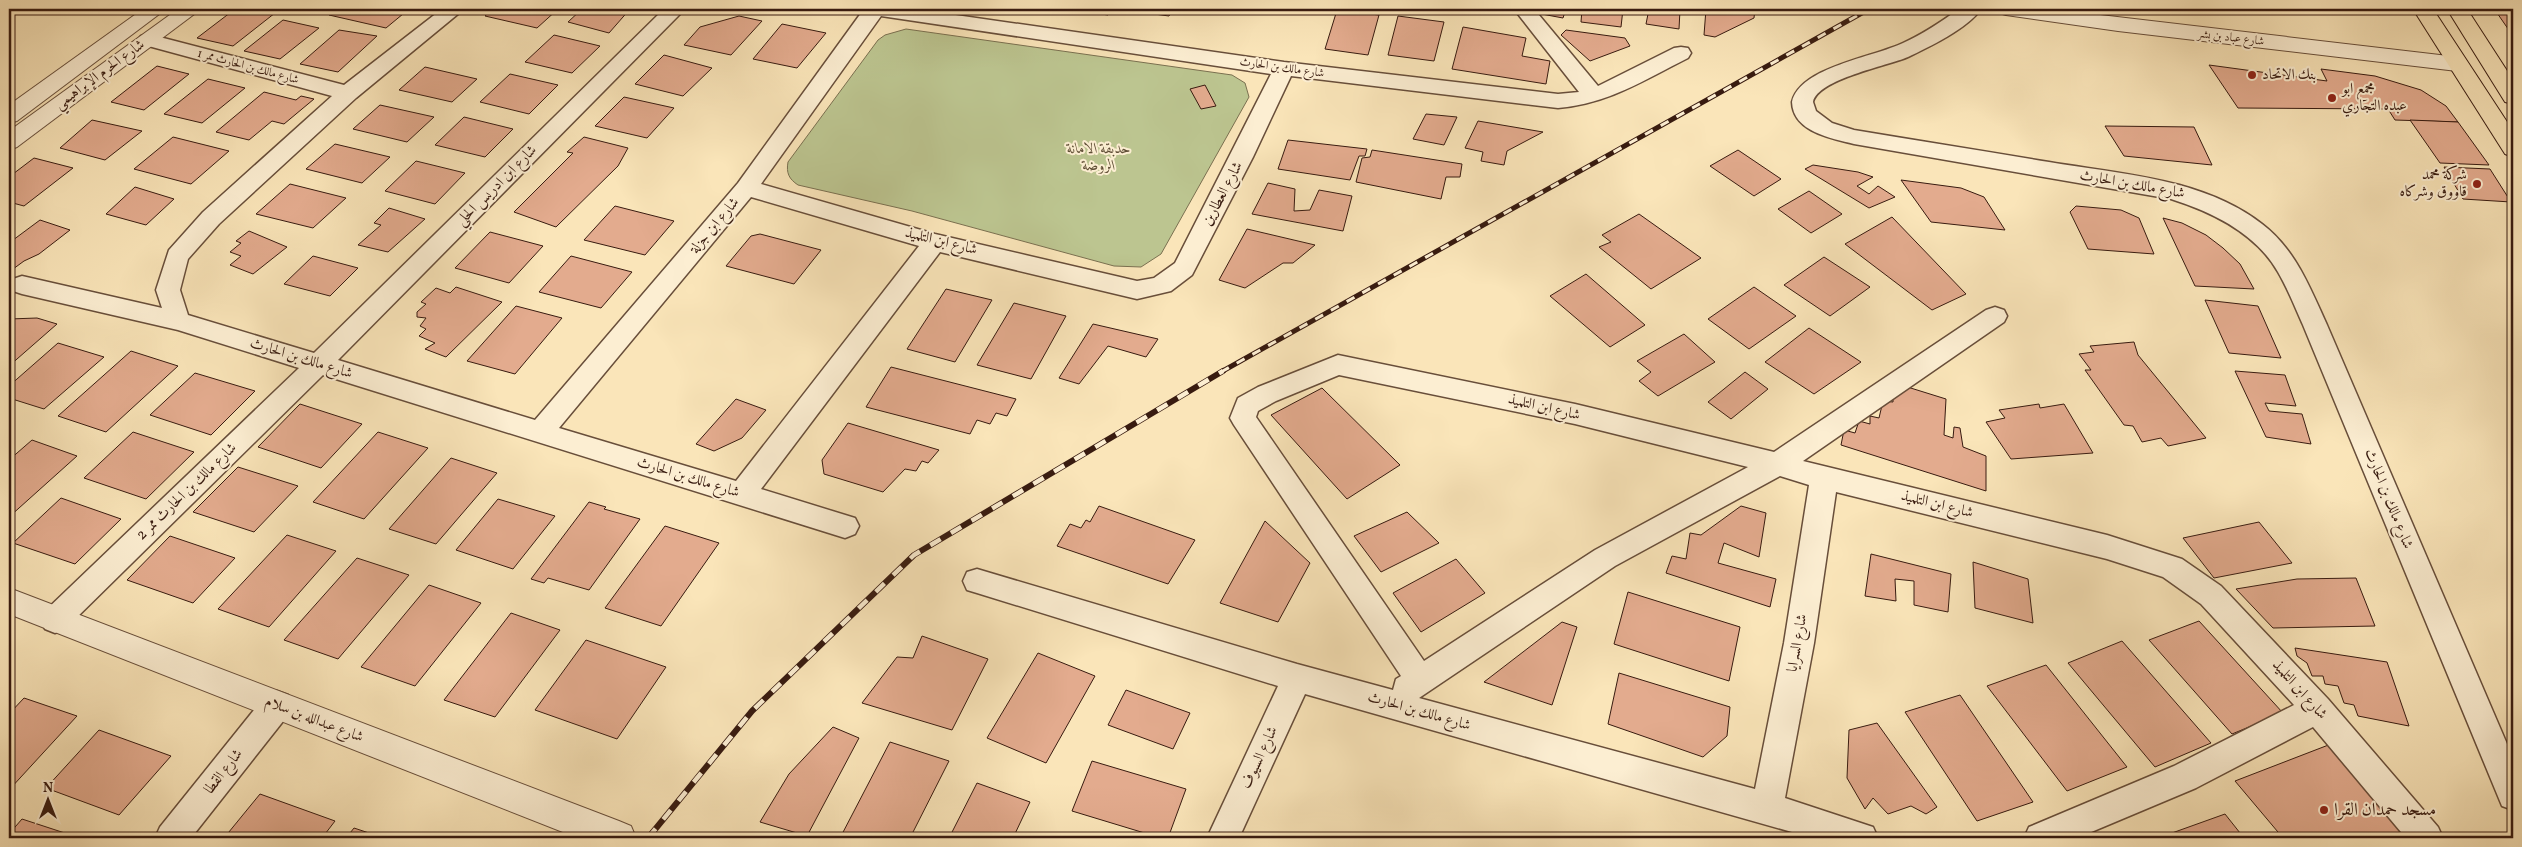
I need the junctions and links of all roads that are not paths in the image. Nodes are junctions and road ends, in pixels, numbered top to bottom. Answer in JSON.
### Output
{"nodes":[{"id":1,"x":156,"y":9,"type":"edge"},
{"id":2,"x":190,"y":9,"type":"edge"},
{"id":3,"x":454,"y":9,"type":"edge"},
{"id":4,"x":675,"y":9,"type":"edge"},
{"id":5,"x":875,"y":9,"type":"edge"},
{"id":6,"x":1524,"y":9,"type":"edge"},
{"id":7,"x":1971,"y":9,"type":"edge"},
{"id":8,"x":2006,"y":9,"type":"edge"},
{"id":9,"x":2423,"y":9,"type":"edge"},
{"id":10,"x":2457,"y":9,"type":"edge"},
{"id":11,"x":148,"y":40,"type":"junction"},
{"id":12,"x":1681,"y":53,"type":"dead end"},
{"id":13,"x":2457,"y":64,"type":"junction"},
{"id":14,"x":1284,"y":69,"type":"junction"},
{"id":15,"x":348,"y":93,"type":"junction"},
{"id":16,"x":1594,"y":96,"type":"junction"},
{"id":17,"x":2513,"y":97,"type":"edge"},
{"id":18,"x":9,"y":116,"type":"edge"},
{"id":19,"x":9,"y":142,"type":"edge"},
{"id":20,"x":2513,"y":149,"type":"edge"},
{"id":21,"x":746,"y":188,"type":"junction"},
{"id":22,"x":935,"y":242,"type":"junction"},
{"id":23,"x":22,"y":285,"type":"dead end"},
{"id":24,"x":1137,"y":290,"type":"joint"},
{"id":25,"x":1995,"y":316,"type":"dead end"},
{"id":26,"x":178,"y":321,"type":"junction"},
{"id":27,"x":319,"y":364,"type":"junction"},
{"id":28,"x":540,"y":432,"type":"junction"},
{"id":29,"x":1778,"y":464,"type":"junction"},
{"id":30,"x":1824,"y":478,"type":"junction"},
{"id":31,"x":742,"y":494,"type":"junction"},
{"id":32,"x":845,"y":526,"type":"dead end"},
{"id":33,"x":977,"y":581,"type":"dead end"},
{"id":34,"x":9,"y":601,"type":"edge"},
{"id":35,"x":55,"y":620,"type":"junction"},
{"id":36,"x":1297,"y":678,"type":"junction"},
{"id":37,"x":1420,"y":680,"type":"junction"},
{"id":38,"x":1385,"y":703,"type":"junction"},
{"id":39,"x":277,"y":705,"type":"junction"},
{"id":40,"x":2317,"y":709,"type":"junction"},
{"id":41,"x":2502,"y":742,"type":"edge"},
{"id":42,"x":2513,"y":796,"type":"edge"},
{"id":43,"x":1767,"y":808,"type":"junction"},
{"id":44,"x":171,"y":838,"type":"edge"},
{"id":45,"x":620,"y":838,"type":"edge"},
{"id":46,"x":1223,"y":838,"type":"edge"},
{"id":47,"x":1862,"y":838,"type":"edge"},
{"id":48,"x":2040,"y":838,"type":"edge"},
{"id":49,"x":2428,"y":838,"type":"edge"}],
"edges":[{"from":1,"to":18,"type":"street","name":"شارع الحرم الإبراهيمي"},
{"from":2,"to":11,"type":"street","name":"شارع الحرم الإبراهيمي"},
{"from":3,"to":15,"type":"street"},
{"from":4,"to":27,"type":"street","name":"شارع ابن ادريس الحلي"},
{"from":5,"to":14,"type":"street","name":"شارع مالك بن الحارث"},
{"from":5,"to":21,"type":"street","name":"شارع ابن جزلة"},
{"from":6,"to":16,"type":"street"},
{"from":7,"to":41,"type":"street","name":"شارع مالك بن الحارث"},
{"from":8,"to":13,"type":"street","name":"شارع عباد بن بشر"},
{"from":9,"to":13,"type":"highway"},
{"from":10,"to":17,"type":"highway"},
{"from":11,"to":15,"type":"street","name":"شارع مالك بن الحارث ممر 1"},
{"from":11,"to":19,"type":"street","name":"شارع الحرم الإبراهيمي"},
{"from":12,"to":16,"type":"street","name":"شارع مالك بن الحارث"},
{"from":13,"to":20,"type":"highway"},
{"from":14,"to":16,"type":"street","name":"شارع مالك بن الحارث"},
{"from":14,"to":24,"type":"street","name":"شارع العطارين"},
{"from":15,"to":26,"type":"street"},
{"from":21,"to":22,"type":"street","name":"شارع ابن التلميذ"},
{"from":21,"to":28,"type":"street","name":"شارع ابن جزلة"},
{"from":22,"to":24,"type":"street","name":"شارع ابن التلميذ"},
{"from":22,"to":31,"type":"street"},
{"from":23,"to":26,"type":"street","name":"شارع مالك بن الحارث"},
{"from":25,"to":29,"type":"street"},
{"from":26,"to":27,"type":"street","name":"شارع مالك بن الحارث"},
{"from":27,"to":28,"type":"street","name":"شارع مالك بن الحارث"},
{"from":27,"to":35,"type":"street","name":"شارع مالك بن الحارث ممر 2"},
{"from":28,"to":31,"type":"street","name":"شارع مالك بن الحارث"},
{"from":29,"to":30,"type":"street","name":"شارع ابن التلميذ"},
{"from":29,"to":37,"type":"street"},
{"from":29,"to":37,"type":"street","name":"شارع ابن التلميذ"},
{"from":30,"to":40,"type":"street","name":"شارع ابن التلميذ"},
{"from":30,"to":43,"type":"street","name":"شارع السرايا"},
{"from":31,"to":32,"type":"street","name":"شارع مالك بن الحارث"},
{"from":33,"to":36,"type":"street","name":"شارع مالك بن الحارث"},
{"from":34,"to":35,"type":"street","name":"شارع عبدالله بن سلام"},
{"from":35,"to":39,"type":"street","name":"شارع عبدالله بن سلام"},
{"from":36,"to":38,"type":"street","name":"شارع مالك بن الحارث"},
{"from":36,"to":46,"type":"street","name":"شارع السيوف"},
{"from":37,"to":38,"type":"street"},
{"from":38,"to":43,"type":"street","name":"شارع مالك بن الحارث"},
{"from":39,"to":44,"type":"street","name":"شارع القطا"},
{"from":39,"to":45,"type":"street","name":"شارع عبدالله بن سلام"},
{"from":40,"to":48,"type":"street"},
{"from":40,"to":49,"type":"street","name":"شارع ابن التلميذ"},
{"from":41,"to":42,"type":"street","name":"شارع مالك بن الحارث"},
{"from":43,"to":47,"type":"street","name":"شارع مالك بن الحارث"}]}
